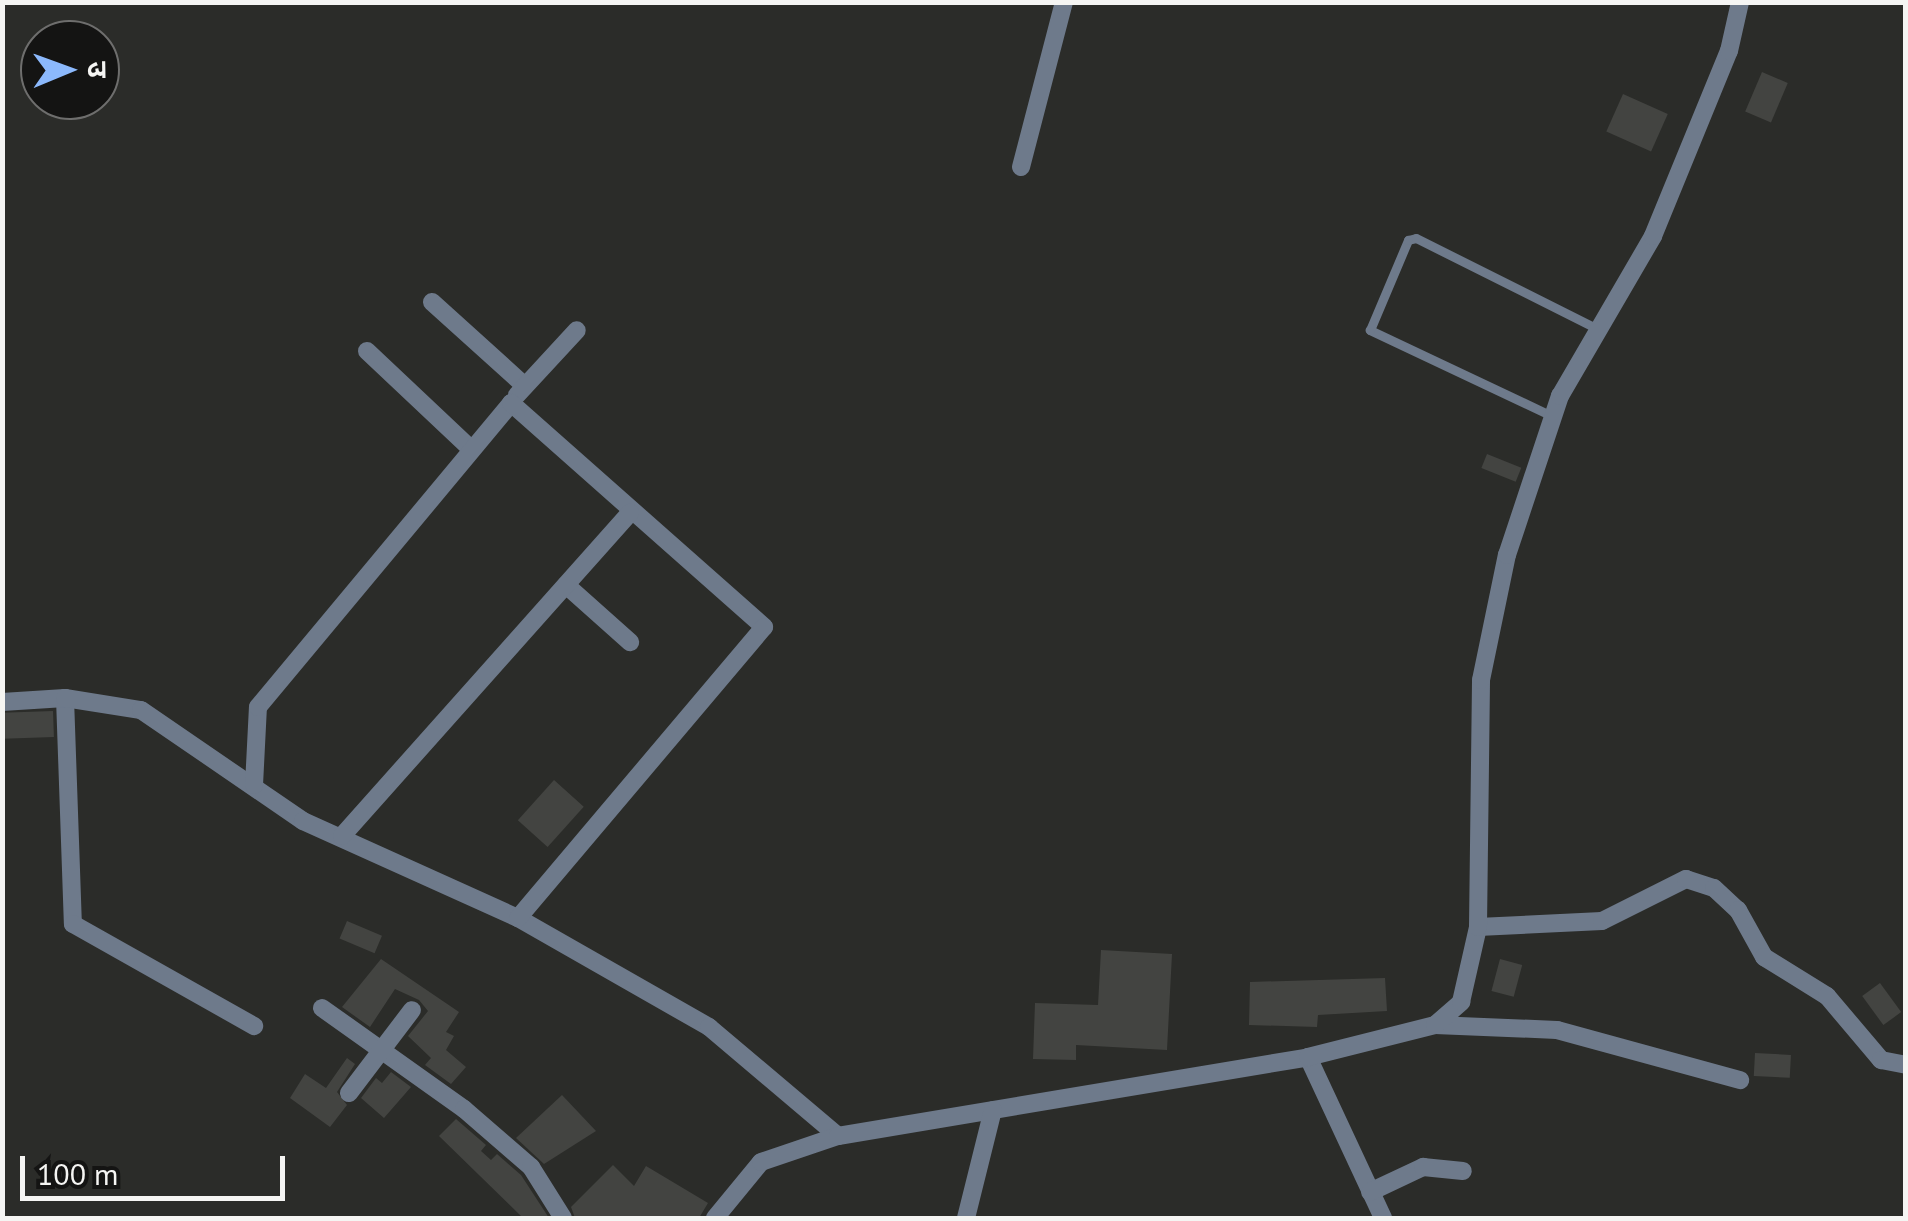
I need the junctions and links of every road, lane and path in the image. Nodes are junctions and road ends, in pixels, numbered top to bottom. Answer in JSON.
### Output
{"nodes":[{"id":1,"x":1064,"y":2,"type":"edge"},
{"id":2,"x":1740,"y":2,"type":"edge"},
{"id":3,"x":1021,"y":167,"type":"dead end"},
{"id":4,"x":432,"y":302,"type":"dead end"},
{"id":5,"x":577,"y":330,"type":"dead end"},
{"id":6,"x":1600,"y":330,"type":"junction"},
{"id":7,"x":367,"y":352,"type":"dead end"},
{"id":8,"x":525,"y":386,"type":"junction"},
{"id":9,"x":511,"y":404,"type":"junction"},
{"id":10,"x":1554,"y":417,"type":"junction"},
{"id":11,"x":470,"y":448,"type":"junction"},
{"id":12,"x":630,"y":514,"type":"junction"},
{"id":13,"x":566,"y":585,"type":"junction"},
{"id":14,"x":630,"y":642,"type":"dead end"},
{"id":15,"x":65,"y":698,"type":"junction"},
{"id":16,"x":2,"y":702,"type":"edge"},
{"id":17,"x":254,"y":785,"type":"junction"},
{"id":18,"x":342,"y":836,"type":"junction"},
{"id":19,"x":518,"y":918,"type":"junction"},
{"id":20,"x":1478,"y":927,"type":"junction"},
{"id":21,"x":322,"y":1008,"type":"dead end"},
{"id":22,"x":412,"y":1010,"type":"dead end"},
{"id":23,"x":1435,"y":1025,"type":"junction"},
{"id":24,"x":254,"y":1026,"type":"dead end"},
{"id":25,"x":383,"y":1052,"type":"junction"},
{"id":26,"x":1308,"y":1057,"type":"junction"},
{"id":27,"x":1906,"y":1065,"type":"edge"},
{"id":28,"x":1740,"y":1080,"type":"dead end"},
{"id":29,"x":349,"y":1092,"type":"dead end"},
{"id":30,"x":993,"y":1110,"type":"junction"},
{"id":31,"x":838,"y":1136,"type":"junction"},
{"id":32,"x":1463,"y":1171,"type":"dead end"},
{"id":33,"x":1370,"y":1192,"type":"junction"},
{"id":34,"x":961,"y":1217,"type":"edge"},
{"id":35,"x":563,"y":1218,"type":"edge"},
{"id":36,"x":715,"y":1218,"type":"edge"},
{"id":37,"x":1383,"y":1218,"type":"edge"}],
"edges":[{"from":1,"to":3,"type":"street"},
{"from":2,"to":6,"type":"street"},
{"from":4,"to":8,"type":"street"},
{"from":5,"to":8,"type":"street"},
{"from":6,"to":10,"type":"street"},
{"from":6,"to":10,"type":"lane"},
{"from":7,"to":11,"type":"street"},
{"from":8,"to":9,"type":"street"},
{"from":9,"to":11,"type":"street"},
{"from":9,"to":12,"type":"street"},
{"from":10,"to":20,"type":"street"},
{"from":11,"to":17,"type":"street"},
{"from":12,"to":13,"type":"street"},
{"from":12,"to":19,"type":"street"},
{"from":13,"to":14,"type":"street"},
{"from":13,"to":18,"type":"street"},
{"from":15,"to":16,"type":"street"},
{"from":15,"to":17,"type":"street"},
{"from":15,"to":24,"type":"street"},
{"from":17,"to":18,"type":"street"},
{"from":18,"to":19,"type":"street"},
{"from":19,"to":31,"type":"street"},
{"from":20,"to":23,"type":"street"},
{"from":20,"to":27,"type":"street"},
{"from":21,"to":25,"type":"street"},
{"from":22,"to":25,"type":"street"},
{"from":23,"to":26,"type":"street"},
{"from":23,"to":28,"type":"street"},
{"from":25,"to":29,"type":"street"},
{"from":25,"to":35,"type":"street"},
{"from":26,"to":30,"type":"street"},
{"from":26,"to":33,"type":"street"},
{"from":30,"to":31,"type":"street"},
{"from":30,"to":34,"type":"street"},
{"from":31,"to":36,"type":"street"},
{"from":32,"to":33,"type":"street"},
{"from":33,"to":37,"type":"street"}]}
